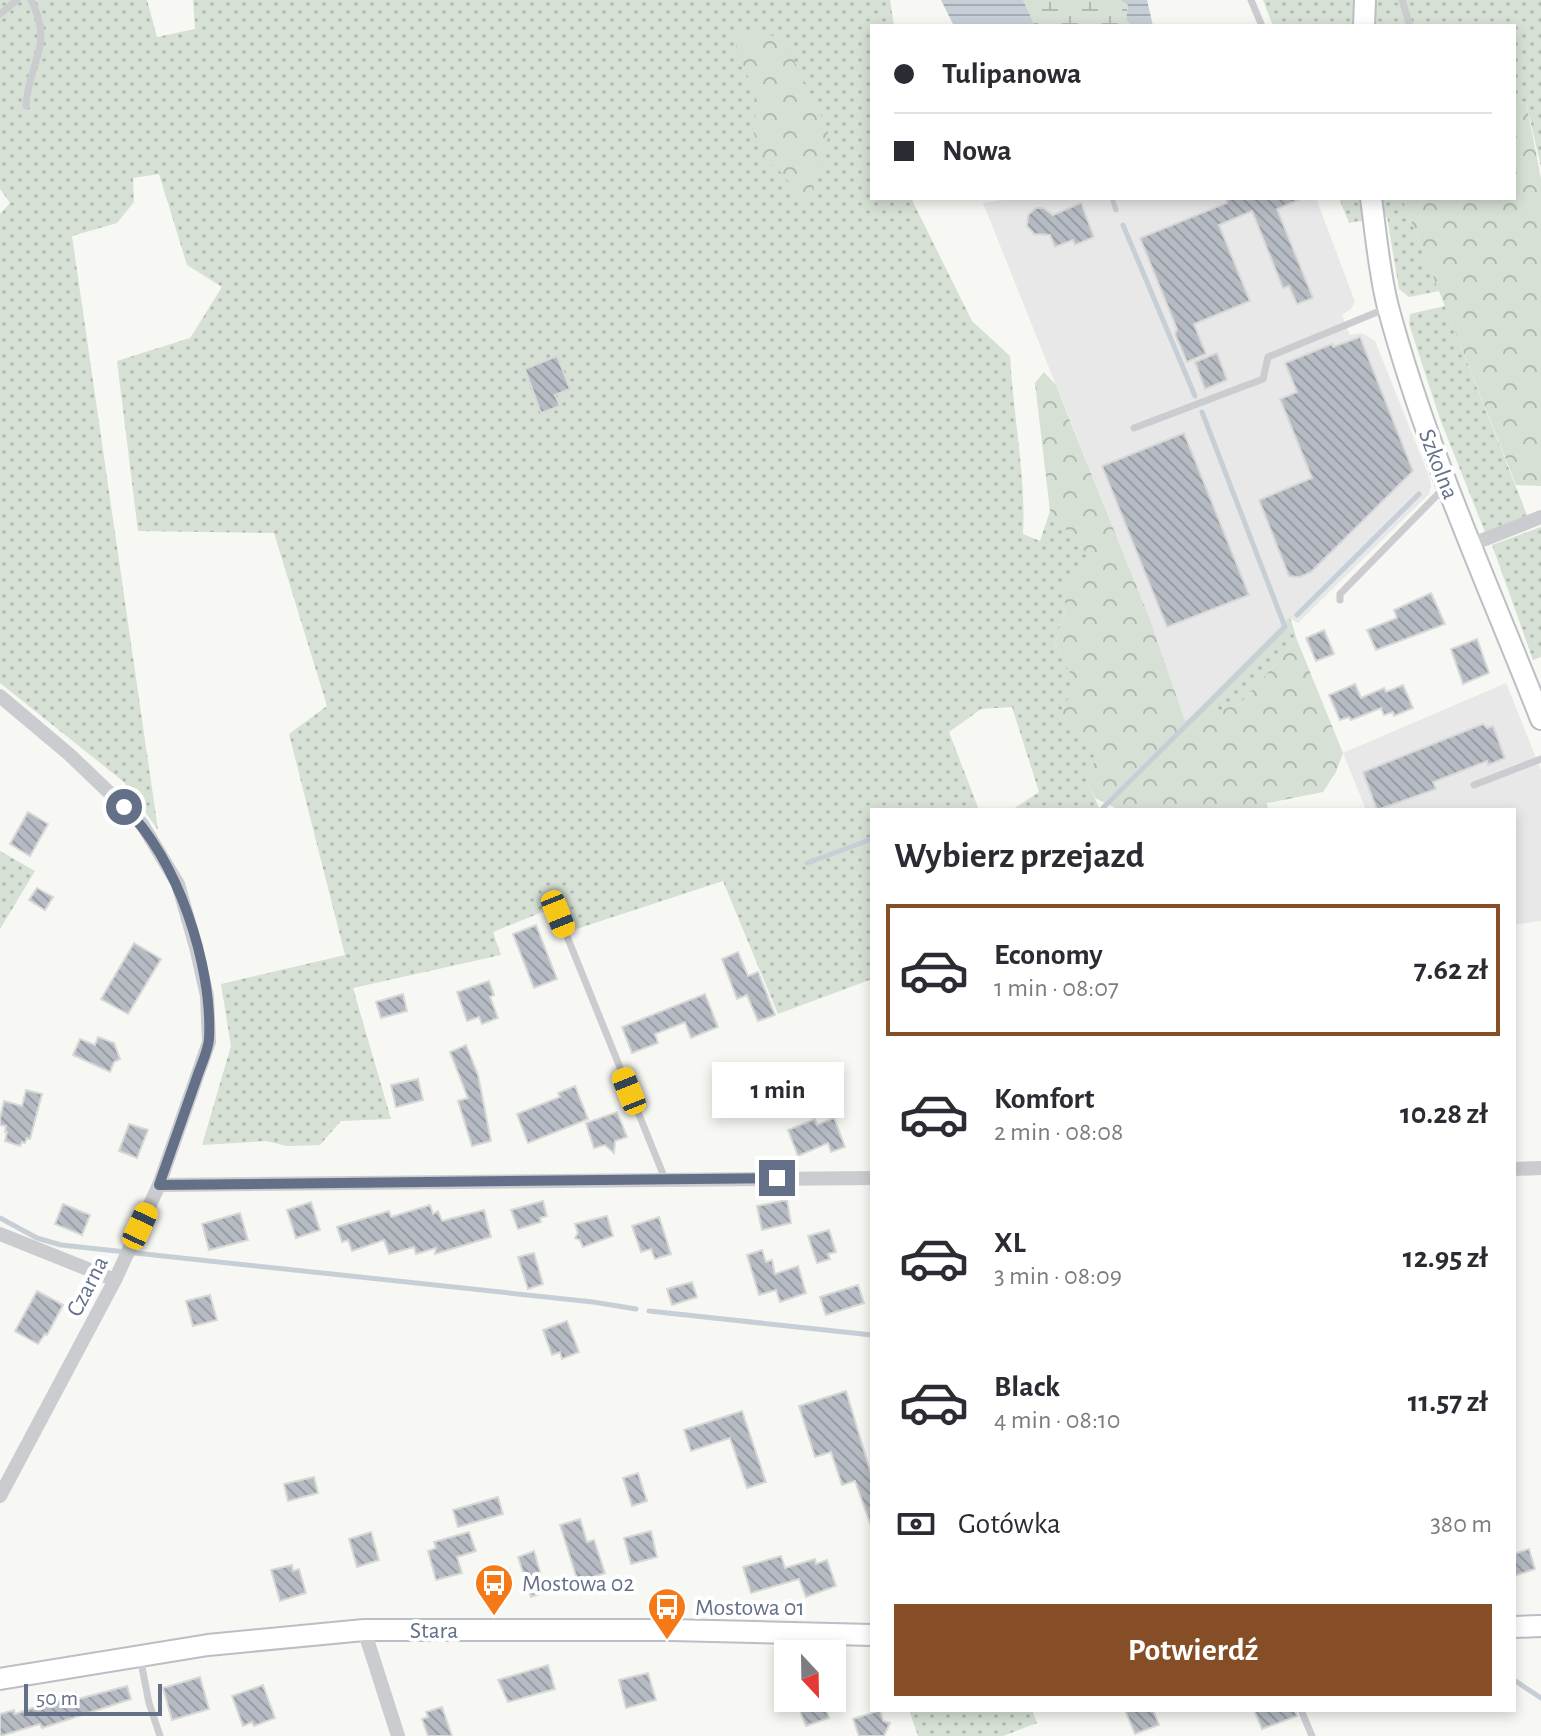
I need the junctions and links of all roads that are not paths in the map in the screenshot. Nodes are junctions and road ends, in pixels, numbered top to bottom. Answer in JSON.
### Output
{"nodes":[{"id":1,"x":31,"y":0,"type":"edge"},
{"id":2,"x":1251,"y":0,"type":"edge"},
{"id":3,"x":1365,"y":0,"type":"edge"},
{"id":4,"x":1402,"y":0,"type":"edge"},
{"id":5,"x":14,"y":2,"type":"edge"},
{"id":6,"x":0,"y":14,"type":"edge"},
{"id":7,"x":1261,"y":24,"type":"edge"},
{"id":8,"x":1364,"y":24,"type":"edge"},
{"id":9,"x":1409,"y":24,"type":"edge"},
{"id":10,"x":26,"y":106,"type":"dead end"},
{"id":11,"x":1371,"y":200,"type":"edge"},
{"id":12,"x":1388,"y":307,"type":"junction"},
{"id":13,"x":1134,"y":428,"type":"dead end"},
{"id":14,"x":1446,"y":486,"type":"junction"},
{"id":15,"x":1541,"y":517,"type":"edge"},
{"id":16,"x":1470,"y":545,"type":"junction"},
{"id":17,"x":1340,"y":600,"type":"dead end"},
{"id":18,"x":0,"y":696,"type":"edge"},
{"id":19,"x":1541,"y":719,"type":"edge"},
{"id":20,"x":1541,"y":759,"type":"edge"},
{"id":21,"x":1474,"y":785,"type":"dead end"},
{"id":22,"x":558,"y":914,"type":"dead end"},
{"id":23,"x":1541,"y":1168,"type":"edge"},
{"id":24,"x":1516,"y":1169,"type":"edge"},
{"id":25,"x":870,"y":1178,"type":"edge"},
{"id":26,"x":665,"y":1179,"type":"junction"},
{"id":27,"x":159,"y":1185,"type":"junction"},
{"id":28,"x":0,"y":1234,"type":"edge"},
{"id":29,"x":115,"y":1280,"type":"junction"},
{"id":30,"x":0,"y":1496,"type":"edge"},
{"id":31,"x":1541,"y":1626,"type":"edge"},
{"id":32,"x":1516,"y":1627,"type":"edge"},
{"id":33,"x":364,"y":1630,"type":"junction"},
{"id":34,"x":870,"y":1635,"type":"edge"},
{"id":35,"x":140,"y":1655,"type":"junction"},
{"id":36,"x":0,"y":1679,"type":"edge"},
{"id":37,"x":1302,"y":1712,"type":"edge"},
{"id":38,"x":160,"y":1736,"type":"edge"},
{"id":39,"x":398,"y":1736,"type":"edge"},
{"id":40,"x":1312,"y":1736,"type":"edge"}],
"edges":[{"from":1,"to":10,"type":"lane"},
{"from":2,"to":7,"type":"lane"},
{"from":3,"to":8,"type":"street"},
{"from":4,"to":9,"type":"lane"},
{"from":5,"to":6,"type":"lane"},
{"from":11,"to":12,"type":"street","name":"Szkolna"},
{"from":12,"to":13,"type":"lane"},
{"from":12,"to":14,"type":"street","name":"Szkolna"},
{"from":14,"to":16,"type":"street","name":"Szkolna"},
{"from":14,"to":17,"type":"lane"},
{"from":15,"to":16,"type":"street"},
{"from":16,"to":19,"type":"street","name":"Szkolna"},
{"from":18,"to":27,"type":"street","name":"Czarna"},
{"from":20,"to":21,"type":"lane"},
{"from":22,"to":26,"type":"lane"},
{"from":23,"to":24,"type":"street"},
{"from":25,"to":26,"type":"street"},
{"from":26,"to":27,"type":"street"},
{"from":27,"to":29,"type":"street","name":"Czarna"},
{"from":28,"to":29,"type":"street"},
{"from":29,"to":30,"type":"street","name":"Czarna"},
{"from":31,"to":32,"type":"street"},
{"from":33,"to":34,"type":"street","name":"Stara"},
{"from":33,"to":35,"type":"street","name":"Stara"},
{"from":33,"to":39,"type":"street"},
{"from":35,"to":36,"type":"street","name":"Stara"},
{"from":35,"to":38,"type":"lane"},
{"from":37,"to":40,"type":"lane"}]}
